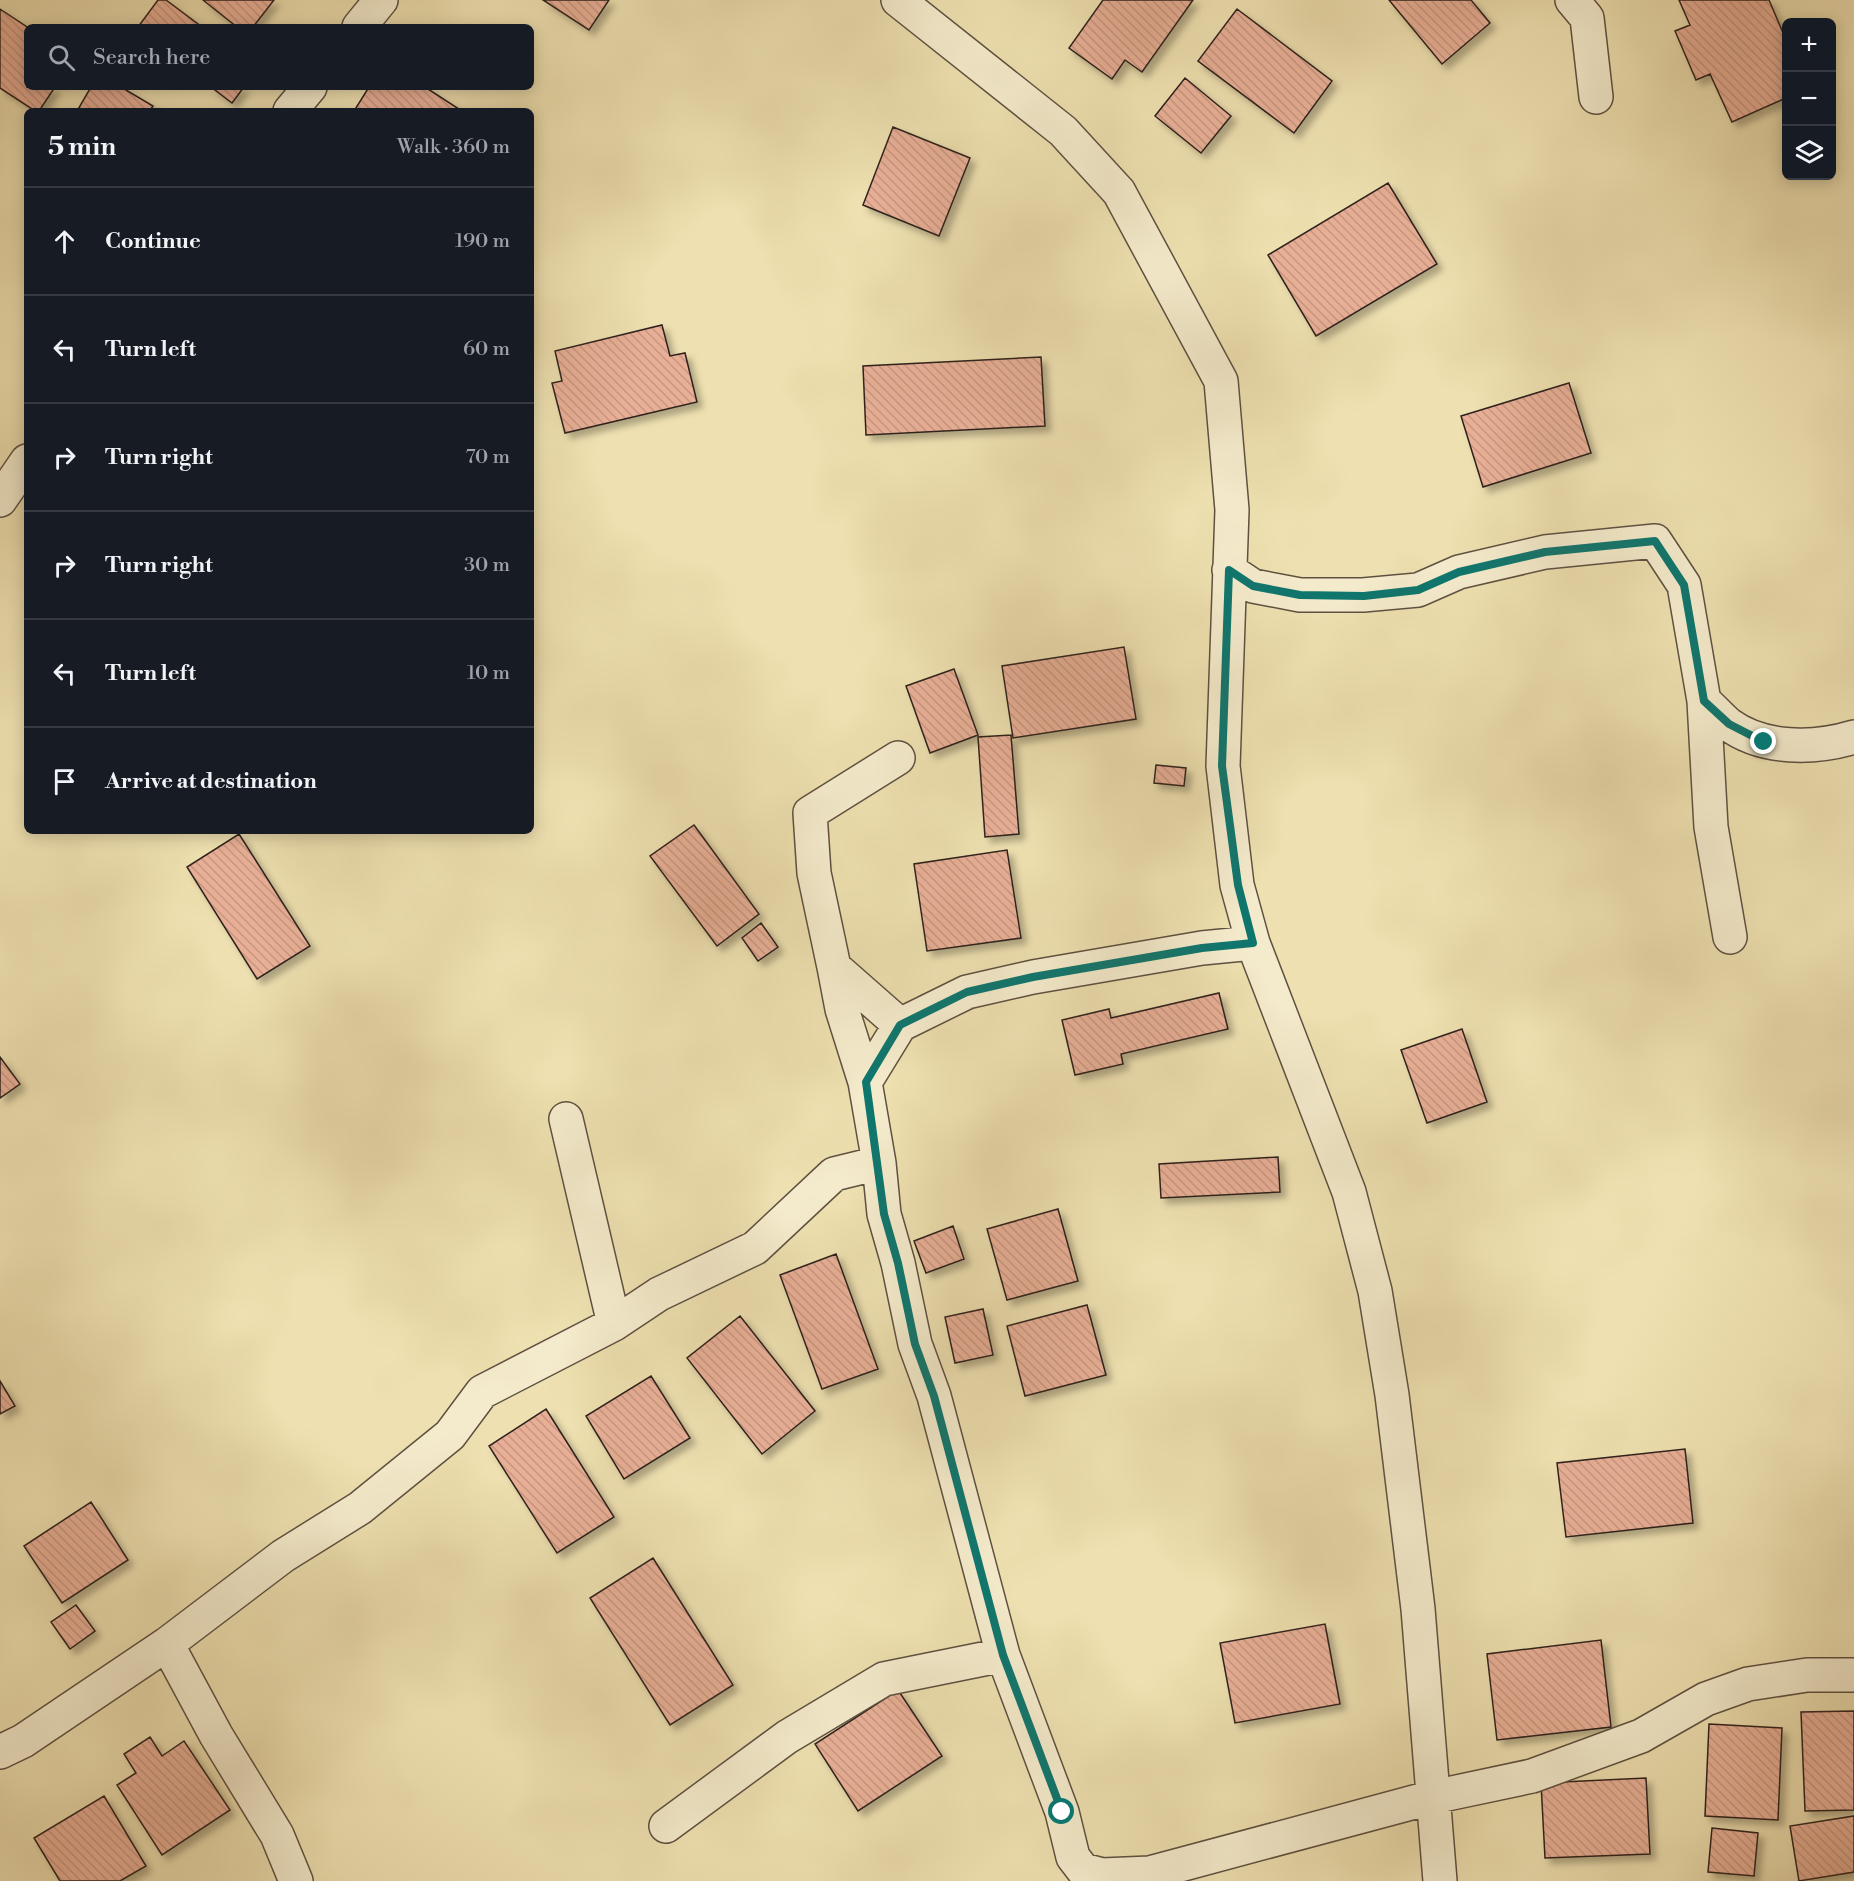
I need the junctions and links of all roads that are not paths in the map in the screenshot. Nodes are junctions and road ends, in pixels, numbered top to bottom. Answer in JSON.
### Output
{"nodes":[{"id":1,"x":381,"y":0,"type":"edge"},
{"id":2,"x":898,"y":0,"type":"edge"},
{"id":3,"x":1572,"y":0,"type":"edge"},
{"id":4,"x":361,"y":24,"type":"edge"},
{"id":5,"x":308,"y":90,"type":"edge"},
{"id":6,"x":1596,"y":97,"type":"dead end"},
{"id":7,"x":292,"y":108,"type":"edge"},
{"id":8,"x":24,"y":465,"type":"edge"},
{"id":9,"x":0,"y":500,"type":"edge"},
{"id":10,"x":1229,"y":570,"type":"junction"},
{"id":11,"x":1704,"y":701,"type":"junction"},
{"id":12,"x":1854,"y":737,"type":"edge"},
{"id":13,"x":898,"y":758,"type":"dead end"},
{"id":14,"x":1730,"y":937,"type":"dead end"},
{"id":15,"x":1253,"y":943,"type":"junction"},
{"id":16,"x":834,"y":967,"type":"junction"},
{"id":17,"x":900,"y":1025,"type":"junction"},
{"id":18,"x":866,"y":1082,"type":"junction"},
{"id":19,"x":566,"y":1119,"type":"dead end"},
{"id":20,"x":879,"y":1163,"type":"junction"},
{"id":21,"x":614,"y":1324,"type":"junction"},
{"id":22,"x":167,"y":1644,"type":"junction"},
{"id":23,"x":1003,"y":1655,"type":"junction"},
{"id":24,"x":1854,"y":1675,"type":"edge"},
{"id":25,"x":0,"y":1752,"type":"edge"},
{"id":26,"x":1433,"y":1797,"type":"junction"},
{"id":27,"x":666,"y":1826,"type":"dead end"},
{"id":28,"x":296,"y":1881,"type":"edge"},
{"id":29,"x":1440,"y":1881,"type":"edge"}],
"edges":[{"from":1,"to":4,"type":"street"},
{"from":2,"to":10,"type":"street"},
{"from":3,"to":6,"type":"street"},
{"from":5,"to":7,"type":"street"},
{"from":8,"to":9,"type":"street"},
{"from":10,"to":11,"type":"street"},
{"from":10,"to":15,"type":"street"},
{"from":11,"to":12,"type":"street"},
{"from":11,"to":14,"type":"street"},
{"from":13,"to":16,"type":"street"},
{"from":15,"to":17,"type":"street"},
{"from":15,"to":26,"type":"street"},
{"from":16,"to":17,"type":"street"},
{"from":16,"to":18,"type":"street"},
{"from":17,"to":18,"type":"street"},
{"from":18,"to":20,"type":"street"},
{"from":19,"to":21,"type":"street"},
{"from":20,"to":21,"type":"street"},
{"from":20,"to":23,"type":"street"},
{"from":21,"to":22,"type":"street"},
{"from":22,"to":25,"type":"street"},
{"from":22,"to":28,"type":"street"},
{"from":23,"to":26,"type":"street"},
{"from":23,"to":27,"type":"street"},
{"from":24,"to":26,"type":"street"},
{"from":26,"to":29,"type":"street"}]}
